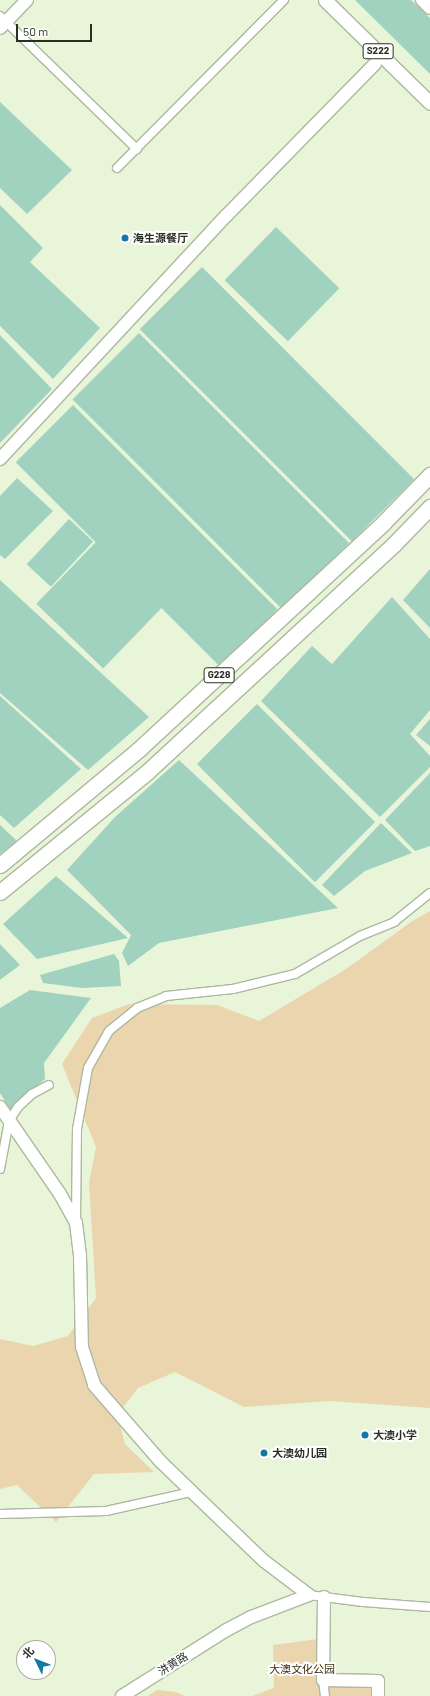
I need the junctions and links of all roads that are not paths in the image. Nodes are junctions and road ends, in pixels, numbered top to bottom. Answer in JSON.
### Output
{"nodes":[{"id":1,"x":27,"y":0,"type":"edge"},
{"id":2,"x":284,"y":0,"type":"edge"},
{"id":3,"x":325,"y":0,"type":"edge"},
{"id":4,"x":422,"y":0,"type":"edge"},
{"id":5,"x":430,"y":8,"type":"edge"},
{"id":6,"x":2,"y":22,"type":"edge"},
{"id":7,"x":375,"y":64,"type":"dead end"},
{"id":8,"x":430,"y":102,"type":"edge"},
{"id":9,"x":137,"y":149,"type":"junction"},
{"id":10,"x":118,"y":168,"type":"dead end"},
{"id":11,"x":0,"y":459,"type":"edge"},
{"id":12,"x":430,"y":475,"type":"edge"},
{"id":13,"x":430,"y":507,"type":"edge"},
{"id":14,"x":0,"y":866,"type":"edge"},
{"id":15,"x":0,"y":892,"type":"edge"},
{"id":16,"x":430,"y":893,"type":"edge"},
{"id":17,"x":49,"y":1085,"type":"dead end"},
{"id":18,"x":0,"y":1107,"type":"edge"},
{"id":19,"x":10,"y":1121,"type":"junction"},
{"id":20,"x":0,"y":1169,"type":"edge"},
{"id":21,"x":76,"y":1223,"type":"junction"},
{"id":22,"x":192,"y":1492,"type":"junction"},
{"id":23,"x":0,"y":1514,"type":"edge"},
{"id":24,"x":308,"y":1595,"type":"junction"},
{"id":25,"x":324,"y":1597,"type":"junction"},
{"id":26,"x":430,"y":1607,"type":"edge"},
{"id":27,"x":323,"y":1680,"type":"junction"},
{"id":28,"x":122,"y":1696,"type":"edge"},
{"id":29,"x":325,"y":1696,"type":"edge"},
{"id":30,"x":378,"y":1696,"type":"edge"}],
"edges":[{"from":1,"to":6,"type":"main road"},
{"from":2,"to":9,"type":"street"},
{"from":3,"to":8,"type":"main road","number":"S222"},
{"from":4,"to":5,"type":"main road"},
{"from":6,"to":9,"type":"street"},
{"from":7,"to":11,"type":"main road"},
{"from":9,"to":10,"type":"street"},
{"from":12,"to":14,"type":"highway","number":"G228"},
{"from":13,"to":15,"type":"highway","number":"G228"},
{"from":16,"to":21,"type":"street"},
{"from":17,"to":19,"type":"street"},
{"from":18,"to":19,"type":"main road"},
{"from":19,"to":20,"type":"street"},
{"from":19,"to":21,"type":"main road"},
{"from":21,"to":22,"type":"main road"},
{"from":22,"to":23,"type":"street"},
{"from":22,"to":24,"type":"main road"},
{"from":24,"to":25,"type":"street"},
{"from":24,"to":28,"type":"main road","name":"汫黄路"},
{"from":25,"to":26,"type":"street"},
{"from":25,"to":27,"type":"main road"},
{"from":27,"to":29,"type":"street"},
{"from":27,"to":30,"type":"main road"}]}
